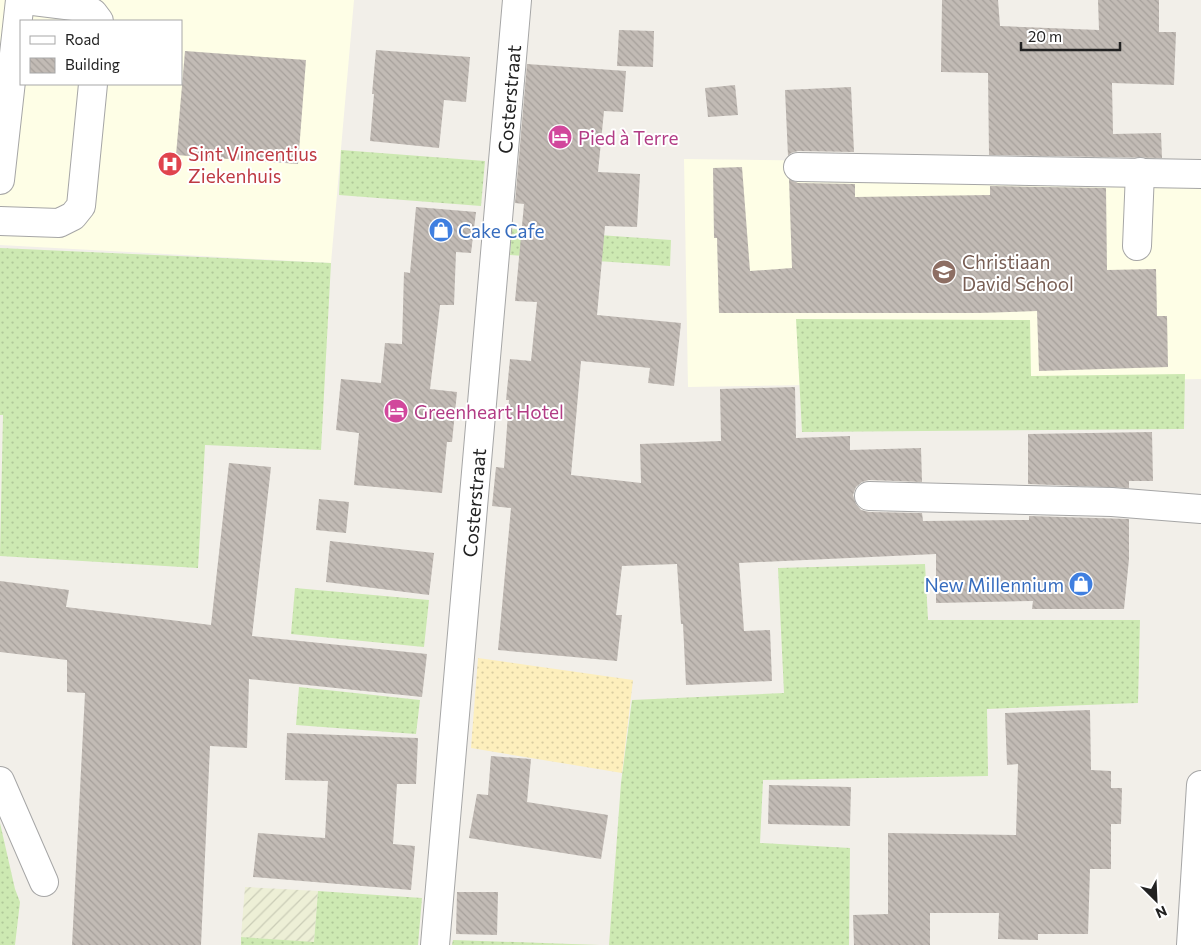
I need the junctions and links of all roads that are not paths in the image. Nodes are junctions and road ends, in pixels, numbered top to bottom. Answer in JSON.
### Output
{"nodes":[{"id":1,"x":20,"y":0,"type":"edge"},
{"id":2,"x":24,"y":0,"type":"edge"},
{"id":3,"x":516,"y":0,"type":"edge"},
{"id":4,"x":98,"y":20,"type":"edge"},
{"id":5,"x":93,"y":85,"type":"edge"},
{"id":6,"x":798,"y":167,"type":"dead end"},
{"id":7,"x":1140,"y":172,"type":"junction"},
{"id":8,"x":1201,"y":174,"type":"edge"},
{"id":9,"x":0,"y":180,"type":"edge"},
{"id":10,"x":0,"y":221,"type":"edge"},
{"id":11,"x":1137,"y":246,"type":"dead end"},
{"id":12,"x":869,"y":496,"type":"dead end"},
{"id":13,"x":1201,"y":508,"type":"edge"},
{"id":14,"x":0,"y":780,"type":"edge"},
{"id":15,"x":1201,"y":785,"type":"edge"},
{"id":16,"x":44,"y":882,"type":"dead end"},
{"id":17,"x":1195,"y":937,"type":"edge"},
{"id":18,"x":435,"y":945,"type":"edge"}],
"edges":[{"from":1,"to":9,"type":"street"},
{"from":2,"to":4,"type":"street"},
{"from":3,"to":18,"type":"street","name":"Costerstraat"},
{"from":5,"to":10,"type":"street"},
{"from":6,"to":7,"type":"street"},
{"from":7,"to":8,"type":"street"},
{"from":7,"to":11,"type":"street"},
{"from":12,"to":13,"type":"street"},
{"from":14,"to":16,"type":"street"},
{"from":15,"to":17,"type":"street"}]}
